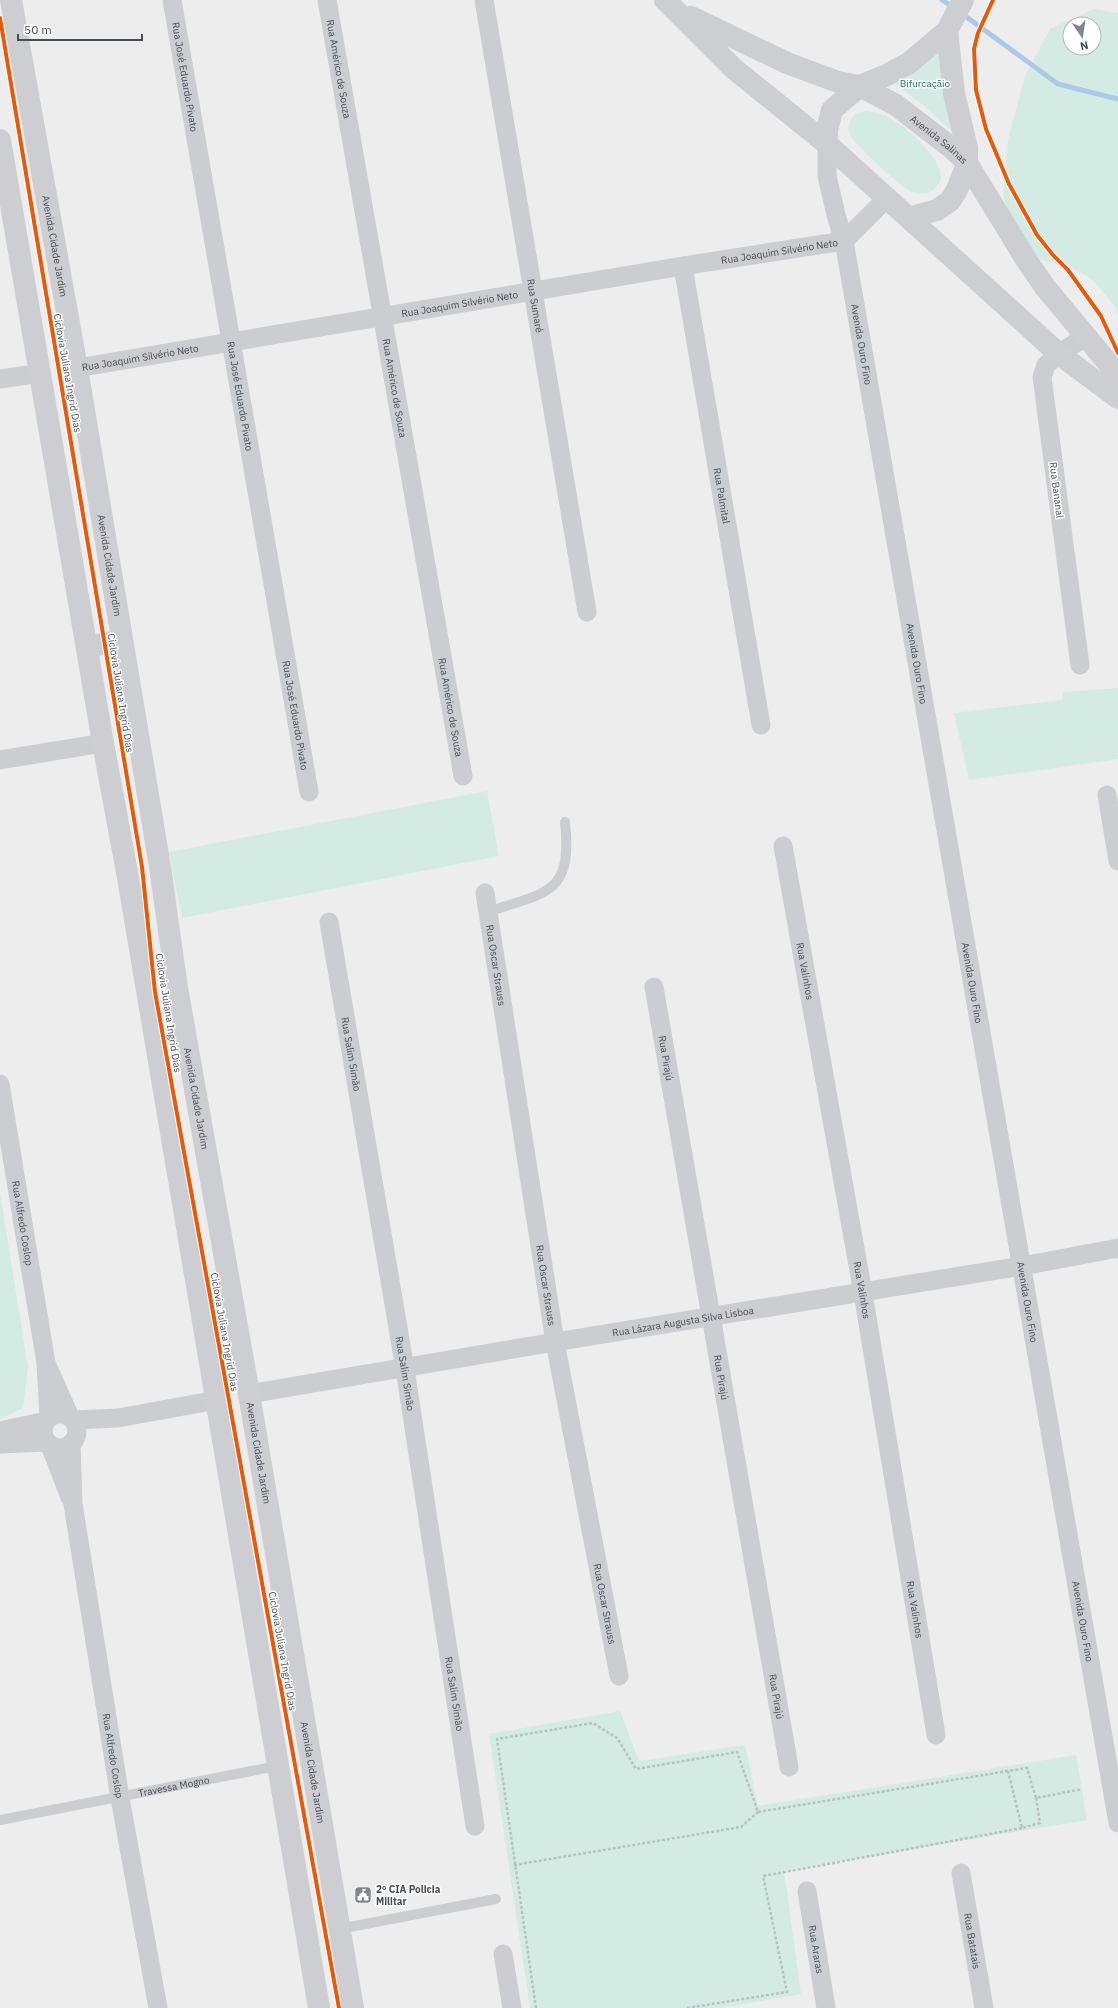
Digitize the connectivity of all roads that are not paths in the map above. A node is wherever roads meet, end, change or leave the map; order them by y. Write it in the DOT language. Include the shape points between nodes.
graph roads {
  1 [pos="11,0"];
  2 [pos="172,0"];
  3 [pos="327,0"];
  4 [pos="484,0"];
  5 [pos="963,0"];
  6 [pos="670,4"];
  7 [pos="949,27"];
  8 [pos="860,86"];
  9 [pos="0,140"];
  10 [pos="827,144"];
  11 [pos="968,163"];
  12 [pos="888,196"];
  13 [pos="911,217"];
  14 [pos="844,241"];
  15 [pos="683,266"];
  16 [pos="532,292"];
  17 [pos="381,316"];
  18 [pos="1086,336"];
  19 [pos="230,342"];
  20 [pos="1059,354"];
  21 [pos="76,368"];
  22 [pos="41,373"];
  23 [pos="1118,375"];
  24 [pos="0,379"];
  25 [pos="1118,398"];
  26 [pos="587,612"];
  27 [pos="122,640"];
  28 [pos="87,648"];
  29 [pos="1080,665"];
  30 [pos="762,725"];
  31 [pos="103,743"];
  32 [pos="0,760"];
  33 [pos="463,776"];
  34 [pos="309,792"];
  35 [pos="1107,796"];
  36 [pos="565,822"];
  37 [pos="783,846"];
  38 [pos="1118,861"];
  39 [pos="485,893"];
  40 [pos="488,912"];
  41 [pos="329,922"];
  42 [pos="654,987"];
  43 [pos="177,988"];
  44 [pos="146,994"];
  45 [pos="0,1084"];
  46 [pos="4,1130"];
  47 [pos="1118,1248"];
  48 [pos="1022,1266"];
  49 [pos="863,1293"];
  50 [pos="711,1317"];
  51 [pos="556,1342"];
  52 [pos="46,1362"];
  53 [pos="405,1369"];
  54 [pos="248,1394"];
  55 [pos="216,1400"];
  56 [pos="71,1418"];
  57 [pos="118,1418"];
  58 [pos="47,1419"];
  59 [pos="0,1431"];
  60 [pos="73,1441"];
  61 [pos="0,1444"];
  62 [pos="48,1444"];
  63 [pos="73,1504"];
  64 [pos="618,1676"];
  65 [pos="936,1735"];
  66 [pos="277,1766"];
  67 [pos="789,1767"];
  68 [pos="120,1798"];
  69 [pos="0,1820"];
  70 [pos="1118,1823"];
  71 [pos="475,1826"];
  72 [pos="961,1873"];
  73 [pos="807,1891"];
  74 [pos="496,1899"];
  75 [pos="340,1929"];
  76 [pos="308,1933"];
  77 [pos="502,1954"];
  78 [pos="158,2008"];
  79 [pos="319,2008"];
  80 [pos="353,2008"];
  81 [pos="512,2008"];
  82 [pos="826,2008"];
  83 [pos="984,2008"];
  1 -- 21 [label="main road, Avenida Cidade Jardim"];
  2 -- 19 [label="street, Rua José Eduardo Pivato"];
  3 -- 17 [label="street, Rua Américo de Souza"];
  4 -- 16 [label="street, Rua Sumaré"];
  5 -- 7 [label="main road"];
  6 -- 8 [label="main road, Avenida Salinas" via="787,63 838,82"];
  6 -- 10 [label="main road, Avenida Salinas" via="733,68"];
  7 -- 8 [label="main road" via="908,63"];
  7 -- 11 [label="main road" via="954,93"];
  8 -- 10 [label="main road" via="832,110 827,130"];
  8 -- 11 [label="main road, Avenida Salinas" via="896,106"];
  9 -- 22 [label="main road"];
  10 -- 12 [label="main road, Avenida Salinas"];
  10 -- 14 [label="street, Avenida Ouro Fino" via="827,176"];
  11 -- 13 [label="main road" via="950,201 937,210"];
  11 -- 18 [label="main road, Avenida Salinas" via="1027,261"];
  12 -- 13 [label="main road, Avenida Salinas"];
  12 -- 14 [label="street"];
  13 -- 20 [label="main road, Avenida Salinas"];
  14 -- 15 [label="street, Rua Joaquim Silvério Neto"];
  14 -- 48 [label="street, Avenida Ouro Fino"];
  15 -- 16 [label="street, Rua Joaquim Silvério Neto"];
  15 -- 30 [label="street, Rua Palmital"];
  16 -- 17 [label="street, Rua Joaquim Silvério Neto"];
  16 -- 26 [label="street, Rua Sumaré"];
  17 -- 19 [label="street, Rua Joaquim Silvério Neto"];
  17 -- 33 [label="street, Rua Américo de Souza"];
  18 -- 20 [label="street, Rua Bananal"];
  18 -- 23 [label="main road, Avenida Salinas"];
  19 -- 21 [label="street, Rua Joaquim Silvério Neto"];
  19 -- 34 [label="street, Rua José Eduardo Pivato"];
  20 -- 25 [label="main road, Avenida Salinas"];
  20 -- 29 [label="street, Rua Bananal" via="1046,365 1042,377"];
  21 -- 27 [label="main road, Avenida Cidade Jardim"];
  22 -- 24 [label="street"];
  22 -- 28 [label="main road"];
  27 -- 28 [label="main road"];
  27 -- 43 [label="main road, Avenida Cidade Jardim" via="160,867"];
  28 -- 31 [label="main road"];
  31 -- 32 [label="street"];
  31 -- 44 [label="main road"];
  35 -- 38 [label="street"];
  36 -- 40 [label="lane" via="568,848 561,878 545,893"];
  37 -- 49 [label="street, Rua Valinhos"];
  39 -- 40 [label="street, Rua Oscar Strauss"];
  40 -- 51 [label="street, Rua Oscar Strauss"];
  41 -- 53 [label="street, Rua Salim Simão"];
  42 -- 50 [label="street, Rua Pirajú"];
  43 -- 44 [label="main road"];
  43 -- 54 [label="main road, Avenida Cidade Jardim"];
  44 -- 55 [label="main road"];
  45 -- 46 [label="street, Rua Alfredo Coslop"];
  46 -- 52 [label="street, Rua Alfredo Coslop"];
  47 -- 48 [label="street, Rua Lázara Augusta Silva Lisboa"];
  48 -- 49 [label="street, Rua Lázara Augusta Silva Lisboa"];
  48 -- 70 [label="street, Avenida Ouro Fino"];
  49 -- 50 [label="street, Rua Lázara Augusta Silva Lisboa"];
  49 -- 65 [label="street, Rua Valinhos"];
  50 -- 51 [label="street, Rua Lázara Augusta Silva Lisboa"];
  50 -- 67 [label="street, Rua Pirajú"];
  51 -- 53 [label="street, Rua Lázara Augusta Silva Lisboa"];
  51 -- 64 [label="street, Rua Oscar Strauss"];
  52 -- 56 [label="street"];
  52 -- 58 [label="street"];
  53 -- 54 [label="street, Rua Lázara Augusta Silva Lisboa"];
  53 -- 71 [label="street, Rua Salim Simão"];
  54 -- 75 [label="main road, Avenida Cidade Jardim"];
  55 -- 57 [label="street"];
  55 -- 66 [label="main road"];
  56 -- 57 [label="street"];
  56 -- 58 [label="street" via="59,1414"];
  56 -- 60 [label="street" via="77,1429"];
  57 -- 60 [label="street"];
  58 -- 59 [label="street"];
  58 -- 62 [label="street" via="42,1431"];
  60 -- 62 [label="street" via="61,1448"];
  60 -- 63 [label="street"];
  61 -- 62 [label="street"];
  62 -- 63 [label="street"];
  63 -- 68 [label="street, Rua Alfredo Coslop"];
  66 -- 68 [label="lane, Travessa Mogno"];
  66 -- 76 [label="main road"];
  68 -- 69 [label="lane, Travessa Mogno"];
  68 -- 78 [label="street, Rua Alfredo Coslop"];
  72 -- 83 [label="street, Rua Batatais"];
  73 -- 82 [label="street, Rua Araras"];
  74 -- 75 [label="lane"];
  75 -- 76 [label="main road"];
  75 -- 80 [label="main road, Avenida Cidade Jardim"];
  76 -- 79 [label="main road"];
  77 -- 81 [label="street"];
}
